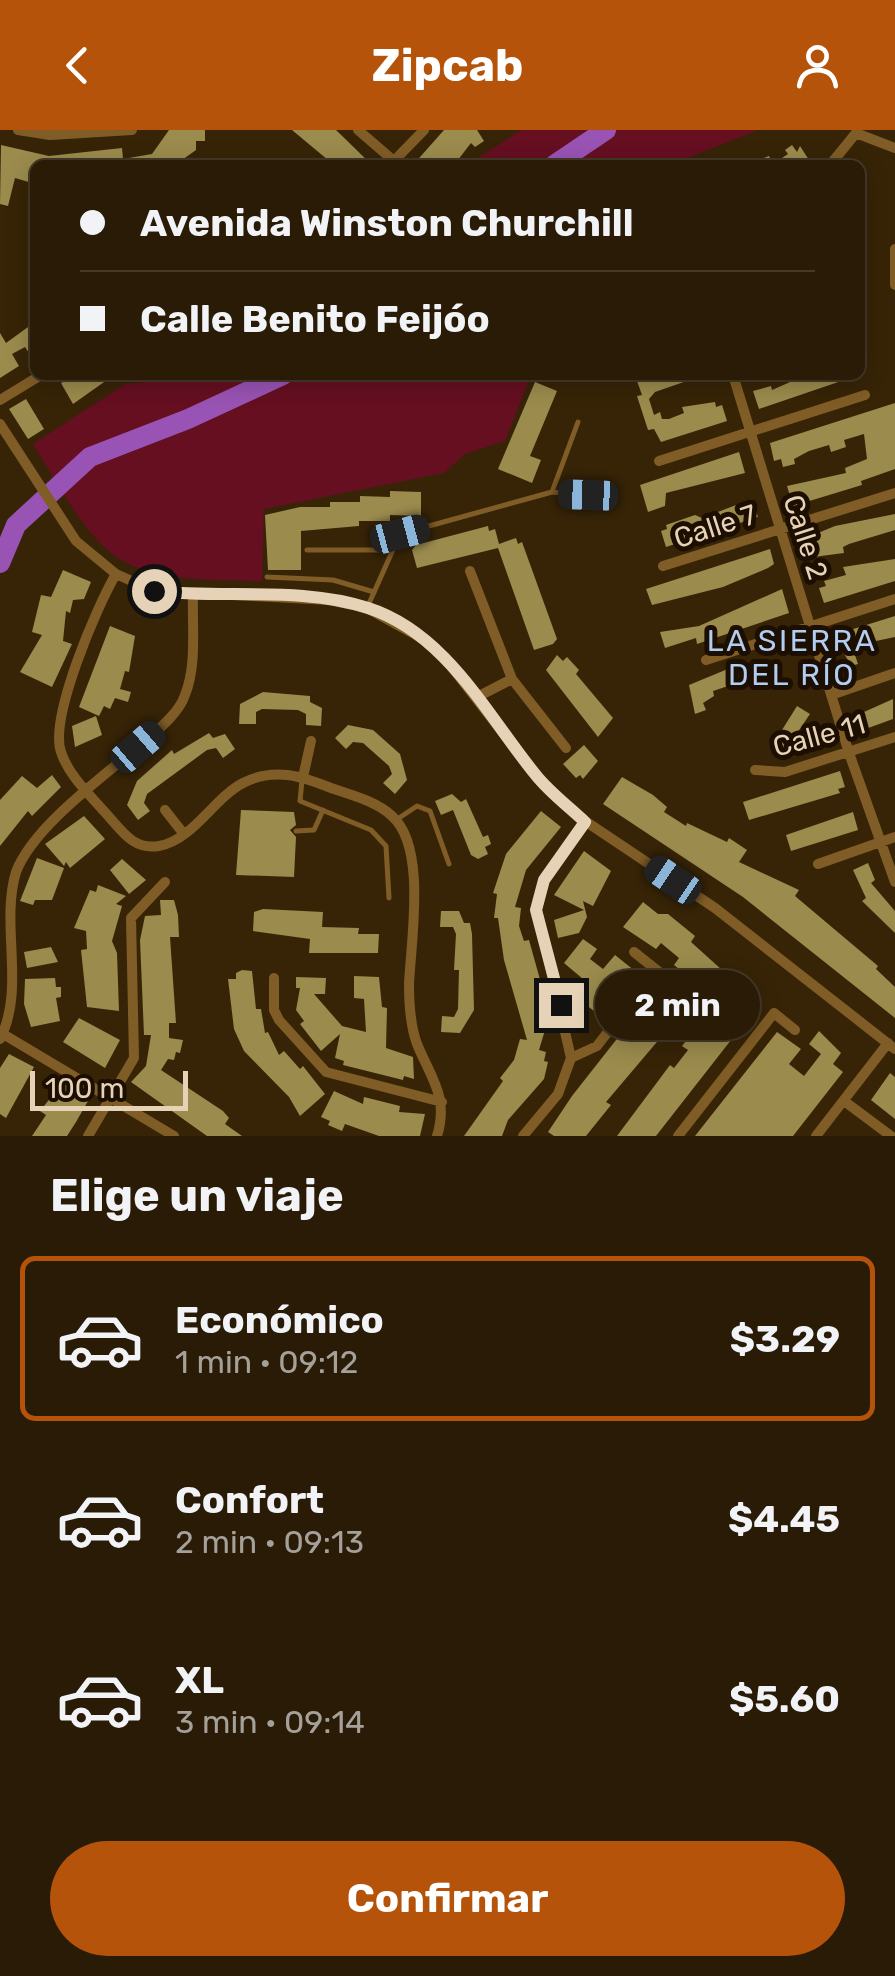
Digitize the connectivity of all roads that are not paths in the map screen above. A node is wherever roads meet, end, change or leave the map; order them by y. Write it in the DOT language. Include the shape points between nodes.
graph roads {
  1 [pos="132,130"];
  2 [pos="358,130"];
  3 [pos="424,130"];
  4 [pos="23,131"];
  5 [pos="895,148"];
  6 [pos="389,160"];
  7 [pos="395,160"];
  8 [pos="834,160"];
  9 [pos="895,249"];
  10 [pos="895,285"];
  11 [pos="33,380"];
  12 [pos="733,380"];
  13 [pos="865,396"];
  14 [pos="0,400"];
  15 [pos="578,422"];
  16 [pos="0,424"];
  17 [pos="748,432"];
  18 [pos="658,461"];
  19 [pos="552,492"];
  20 [pos="895,493"];
  21 [pos="588,495"];
  22 [pos="780,530"];
  23 [pos="307,550"];
  24 [pos="391,550"];
  25 [pos="663,566"];
  26 [pos="470,571"];
  27 [pos="116,574"];
  28 [pos="267,577"];
  29 [pos="374,592"];
  30 [pos="193,596"];
  31 [pos="895,600"];
  32 [pos="367,608"];
  33 [pos="811,627"];
  34 [pos="706,660"];
  35 [pos="895,673"];
  36 [pos="512,678"];
  37 [pos="831,695"];
  38 [pos="476,698"];
  39 [pos="895,737"];
  40 [pos="311,741"];
  41 [pos="566,748"];
  42 [pos="849,753"];
  43 [pos="755,770"];
  44 [pos="303,777"];
  45 [pos="88,792"];
  46 [pos="165,810"];
  47 [pos="324,810"];
  48 [pos="396,820"];
  49 [pos="585,822"];
  50 [pos="296,831"];
  51 [pos="183,833"];
  52 [pos="895,837"];
  53 [pos="880,842"];
  54 [pos="449,864"];
  55 [pos="818,864"];
  56 [pos="165,882"];
  57 [pos="895,882"];
  58 [pos="389,898"];
  59 [pos="634,952"];
  60 [pos="655,971"];
  61 [pos="274,978"];
  62 [pos="678,987"];
  63 [pos="796,1030"];
  64 [pos="1,1037"];
  65 [pos="891,1046"];
  66 [pos="571,1058"];
  67 [pos="114,1096"];
  68 [pos="844,1101"];
  69 [pos="442,1102"];
  70 [pos="88,1136"];
  71 [pos="174,1136"];
  72 [pos="437,1136"];
  73 [pos="524,1136"];
  74 [pos="678,1136"];
  75 [pos="816,1136"];
  76 [pos="891,1136"];
  1 -- 4 [label="street"];
  2 -- 6 [label="street"];
  3 -- 7 [label="street"];
  5 -- 8 [label="street" via="856,133"];
  9 -- 10 [label="street"];
  11 -- 14 [label="street"];
  12 -- 17 [label="street, Calle 2"];
  13 -- 17 [label="street"];
  15 -- 19 [label="lane"];
  16 -- 27 [label="street" via="76,541"];
  17 -- 18 [label="street"];
  17 -- 22 [label="street, Calle 2"];
  19 -- 21 [label="lane"];
  19 -- 24 [label="lane" via="400,534"];
  20 -- 22 [label="street, Calle 7"];
  22 -- 25 [label="street, Calle 7"];
  22 -- 33 [label="street, Calle 2"];
  23 -- 24 [label="lane"];
  24 -- 29 [label="lane"];
  26 -- 36 [label="street"];
  27 -- 30 [label="street" via="154,591"];
  27 -- 45 [label="street" via="92,619 60,719 60,751"];
  28 -- 29 [label="lane" via="333,580"];
  29 -- 32 [label="lane"];
  30 -- 32 [label="street" via="330,600"];
  30 -- 45 [label="street" via="185,699"];
  31 -- 33 [label="street"];
  32 -- 38 [label="street" via="427,642"];
  33 -- 34 [label="street"];
  33 -- 37 [label="street, Calle 2"];
  35 -- 37 [label="street"];
  36 -- 38 [label="street"];
  36 -- 41 [label="street"];
  37 -- 42 [label="street, Calle 2"];
  38 -- 49 [label="street" via="538,778"];
  39 -- 42 [label="street, Calle 11"];
  40 -- 44 [label="street"];
  42 -- 43 [label="street, Calle 11" via="785,772"];
  42 -- 53 [label="street, Calle 2"];
  44 -- 47 [label="lane" via="300,801"];
  44 -- 48 [label="street" via="376,805"];
  44 -- 51 [label="street" via="272,774 241,784"];
  45 -- 51 [label="street" via="139,845 160,846"];
  45 -- 64 [label="street" via="32,844 16,872 8,915 11,1002"];
  46 -- 51 [label="street"];
  47 -- 50 [label="lane" via="314,830"];
  47 -- 58 [label="lane" via="371,830 386,846"];
  48 -- 54 [label="lane" via="425,807"];
  48 -- 69 [label="street" via="413,860 411,1019"];
  49 -- 65 [label="street" via="716,908"];
  49 -- 66 [label="street" via="544,880 536,910"];
  52 -- 53 [label="street"];
  53 -- 55 [label="street"];
  53 -- 57 [label="street, Calle 2"];
  56 -- 67 [label="street" via="131,918 134,1058"];
  59 -- 60 [label="street"];
  60 -- 62 [label="street"];
  60 -- 66 [label="street" via="597,1046"];
  61 -- 69 [label="street" via="279,1020 326,1072"];
  63 -- 74 [label="street" via="774,1014"];
  64 -- 67 [label="street"];
  65 -- 68 [label="street"];
  66 -- 73 [label="street" via="558,1094"];
  67 -- 70 [label="street"];
  67 -- 71 [label="street"];
  68 -- 75 [label="street"];
  68 -- 76 [label="street"];
  69 -- 72 [label="street"];
}
